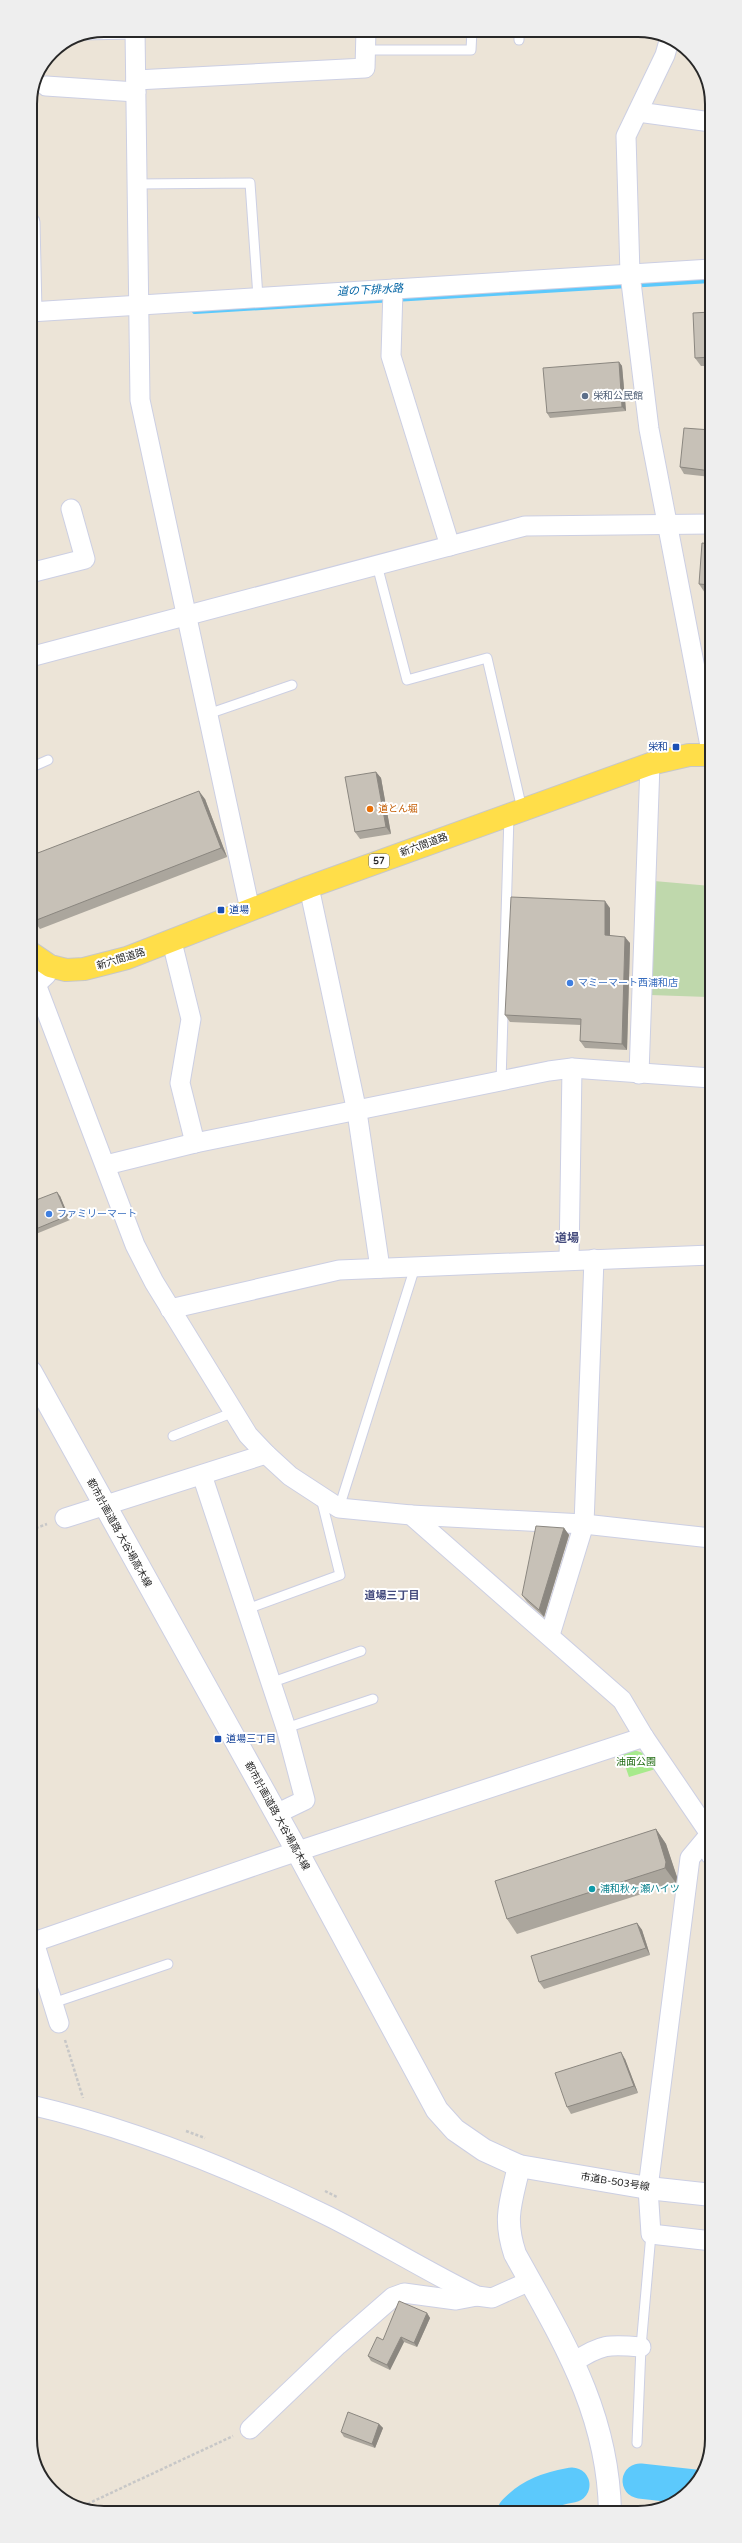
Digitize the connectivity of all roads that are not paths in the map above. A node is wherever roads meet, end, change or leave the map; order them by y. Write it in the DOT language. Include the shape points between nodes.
graph roads {
  1 [pos="135,37"];
  2 [pos="366,37"];
  3 [pos="472,37"];
  4 [pos="668,44"];
  5 [pos="366,50"];
  6 [pos="46,86"];
  7 [pos="136,86"];
  8 [pos="638,112"];
  9 [pos="705,121"];
  10 [pos="136,184"];
  11 [pos="705,269"];
  12 [pos="630,274"];
  13 [pos="393,289"];
  14 [pos="258,297"];
  15 [pos="137,305"];
  16 [pos="37,312"];
  17 [pos="71,509"];
  18 [pos="668,524"];
  19 [pos="705,524"];
  20 [pos="450,546"];
  21 [pos="377,565"];
  22 [pos="37,571"];
  23 [pos="186,616"];
  24 [pos="37,655"];
  25 [pos="292,685"];
  26 [pos="208,714"];
  27 [pos="705,719"];
  28 [pos="705,755"];
  29 [pos="48,760"];
  30 [pos="650,764"];
  31 [pos="37,765"];
  32 [pos="516,811"];
  33 [pos="309,887"];
  34 [pos="250,910"];
  35 [pos="172,942"];
  36 [pos="37,958"];
  37 [pos="50,966"];
  38 [pos="37,981"];
  39 [pos="37,995"];
  40 [pos="572,1068"];
  41 [pos="639,1074"];
  42 [pos="705,1078"];
  43 [pos="501,1082"];
  44 [pos="357,1112"];
  45 [pos="195,1143"];
  46 [pos="106,1165"];
  47 [pos="705,1255"];
  48 [pos="594,1259"];
  49 [pos="569,1260"];
  50 [pos="415,1267"];
  51 [pos="380,1268"];
  52 [pos="170,1309"];
  53 [pos="37,1383"];
  54 [pos="234,1412"];
  55 [pos="173,1436"];
  56 [pos="266,1454"];
  57 [pos="202,1475"];
  58 [pos="321,1498"];
  59 [pos="104,1506"];
  60 [pos="340,1508"];
  61 [pos="410,1515"];
  62 [pos="65,1518"];
  63 [pos="584,1524"];
  64 [pos="705,1537"];
  65 [pos="247,1608"];
  66 [pos="550,1635"];
  67 [pos="361,1651"];
  68 [pos="270,1683"];
  69 [pos="372,1699"];
  70 [pos="286,1728"];
  71 [pos="644,1737"];
  72 [pos="276,1814"];
  73 [pos="705,1827"];
  74 [pos="705,1842"];
  75 [pos="297,1851"];
  76 [pos="37,1941"];
  77 [pos="37,1951"];
  78 [pos="168,1964"];
  79 [pos="53,2002"];
  80 [pos="59,2023"];
  81 [pos="37,2105"];
  82 [pos="519,2166"];
  83 [pos="648,2188"];
  84 [pos="705,2194"];
  85 [pos="651,2234"];
  86 [pos="705,2240"];
  87 [pos="530,2281"];
  88 [pos="477,2296"];
  89 [pos="641,2347"];
  90 [pos="574,2362"];
  91 [pos="250,2429"];
  92 [pos="637,2443"];
  93 [pos="610,2506"];
  1 -- 7 [label="street"];
  2 -- 5 [label="street"];
  3 -- 5 [label="lane" via="471,50"];
  4 -- 8 [label="street"];
  5 -- 7 [label="street" via="365,68"];
  6 -- 7 [label="street"];
  7 -- 10 [label="street"];
  8 -- 9 [label="street"];
  8 -- 12 [label="street" via="626,136"];
  10 -- 14 [label="lane" via="250,183"];
  10 -- 15 [label="street"];
  11 -- 12 [label="street"];
  12 -- 13 [label="street"];
  12 -- 18 [label="street" via="649,430"];
  13 -- 14 [label="street"];
  13 -- 20 [label="street" via="391,356"];
  14 -- 15 [label="street"];
  15 -- 16 [label="street"];
  15 -- 23 [label="street" via="140,400"];
  17 -- 22 [label="street" via="85,559"];
  18 -- 19 [label="street"];
  18 -- 20 [label="street" via="525,526"];
  18 -- 27 [label="street"];
  20 -- 21 [label="street"];
  21 -- 23 [label="street"];
  21 -- 32 [label="lane" via="407,680 487,658"];
  23 -- 24 [label="street"];
  23 -- 26 [label="street"];
  25 -- 26 [label="lane"];
  26 -- 34 [label="street"];
  28 -- 30 [label="main road, 新六間道路 / 57"];
  29 -- 31 [label="lane"];
  30 -- 32 [label="main road, 新六間道路 / 57"];
  30 -- 41 [label="street"];
  32 -- 33 [label="main road, 新六間道路 / 57"];
  32 -- 43 [label="lane"];
  33 -- 34 [label="main road, 新六間道路 / 57"];
  33 -- 44 [label="street"];
  34 -- 35 [label="main road, 新六間道路 / 57"];
  35 -- 37 [label="main road, 新六間道路 / 57" via="127,958 84,969 66,970"];
  35 -- 45 [label="street" via="191,1019 180,1083"];
  36 -- 37 [label="main road, 57"];
  37 -- 38 [label="street"];
  39 -- 46 [label="street"];
  40 -- 41 [label="street"];
  40 -- 43 [label="street"];
  40 -- 49 [label="street"];
  41 -- 42 [label="street"];
  43 -- 44 [label="street"];
  44 -- 45 [label="street"];
  44 -- 51 [label="street"];
  45 -- 46 [label="street"];
  46 -- 52 [label="street" via="135,1245"];
  47 -- 48 [label="street"];
  48 -- 49 [label="street"];
  48 -- 63 [label="street"];
  49 -- 50 [label="street"];
  50 -- 51 [label="street"];
  50 -- 60 [label="lane"];
  51 -- 52 [label="street" via="340,1270"];
  52 -- 54 [label="street"];
  53 -- 59 [label="street, 都市計画道路 大谷場高木線"];
  54 -- 55 [label="lane"];
  54 -- 56 [label="street" via="248,1434"];
  56 -- 57 [label="street"];
  56 -- 58 [label="street"];
  57 -- 59 [label="street"];
  57 -- 65 [label="street"];
  58 -- 60 [label="street"];
  58 -- 65 [label="lane" via="340,1576"];
  59 -- 62 [label="street"];
  59 -- 72 [label="street, 都市計画道路 大谷場高木線"];
  60 -- 61 [label="street"];
  61 -- 63 [label="street"];
  61 -- 66 [label="street"];
  63 -- 64 [label="street"];
  63 -- 66 [label="street"];
  65 -- 68 [label="street"];
  66 -- 71 [label="street" via="622,1700"];
  67 -- 68 [label="lane"];
  68 -- 70 [label="street"];
  69 -- 70 [label="lane"];
  70 -- 72 [label="street" via="304,1800"];
  71 -- 73 [label="street"];
  71 -- 75 [label="street"];
  72 -- 75 [label="street, 都市計画道路 大谷場高木線"];
  74 -- 83 [label="street" via="690,1858"];
  75 -- 76 [label="street"];
  75 -- 82 [label="street, 都市計画道路 大谷場高木線" via="437,2110 455,2130 484,2150"];
  77 -- 79 [label="street"];
  78 -- 79 [label="lane"];
  79 -- 80 [label="street"];
  81 -- 88 [label="street" via="90,2118 221,2167 328,2216"];
  82 -- 83 [label="street, 市道B-503号線"];
  82 -- 87 [label="street" via="509,2207 507,2228 515,2254"];
  83 -- 84 [label="street, 市道B-503号線"];
  83 -- 85 [label="street"];
  85 -- 86 [label="street"];
  85 -- 89 [label="lane"];
  87 -- 88 [label="street" via="492,2298"];
  87 -- 90 [label="street"];
  88 -- 91 [label="street" via="456,2300 404,2293 392,2297"];
  89 -- 90 [label="street" via="611,2344 590,2351"];
  89 -- 92 [label="lane"];
  90 -- 93 [label="street" via="586,2389 604,2448"];
}
